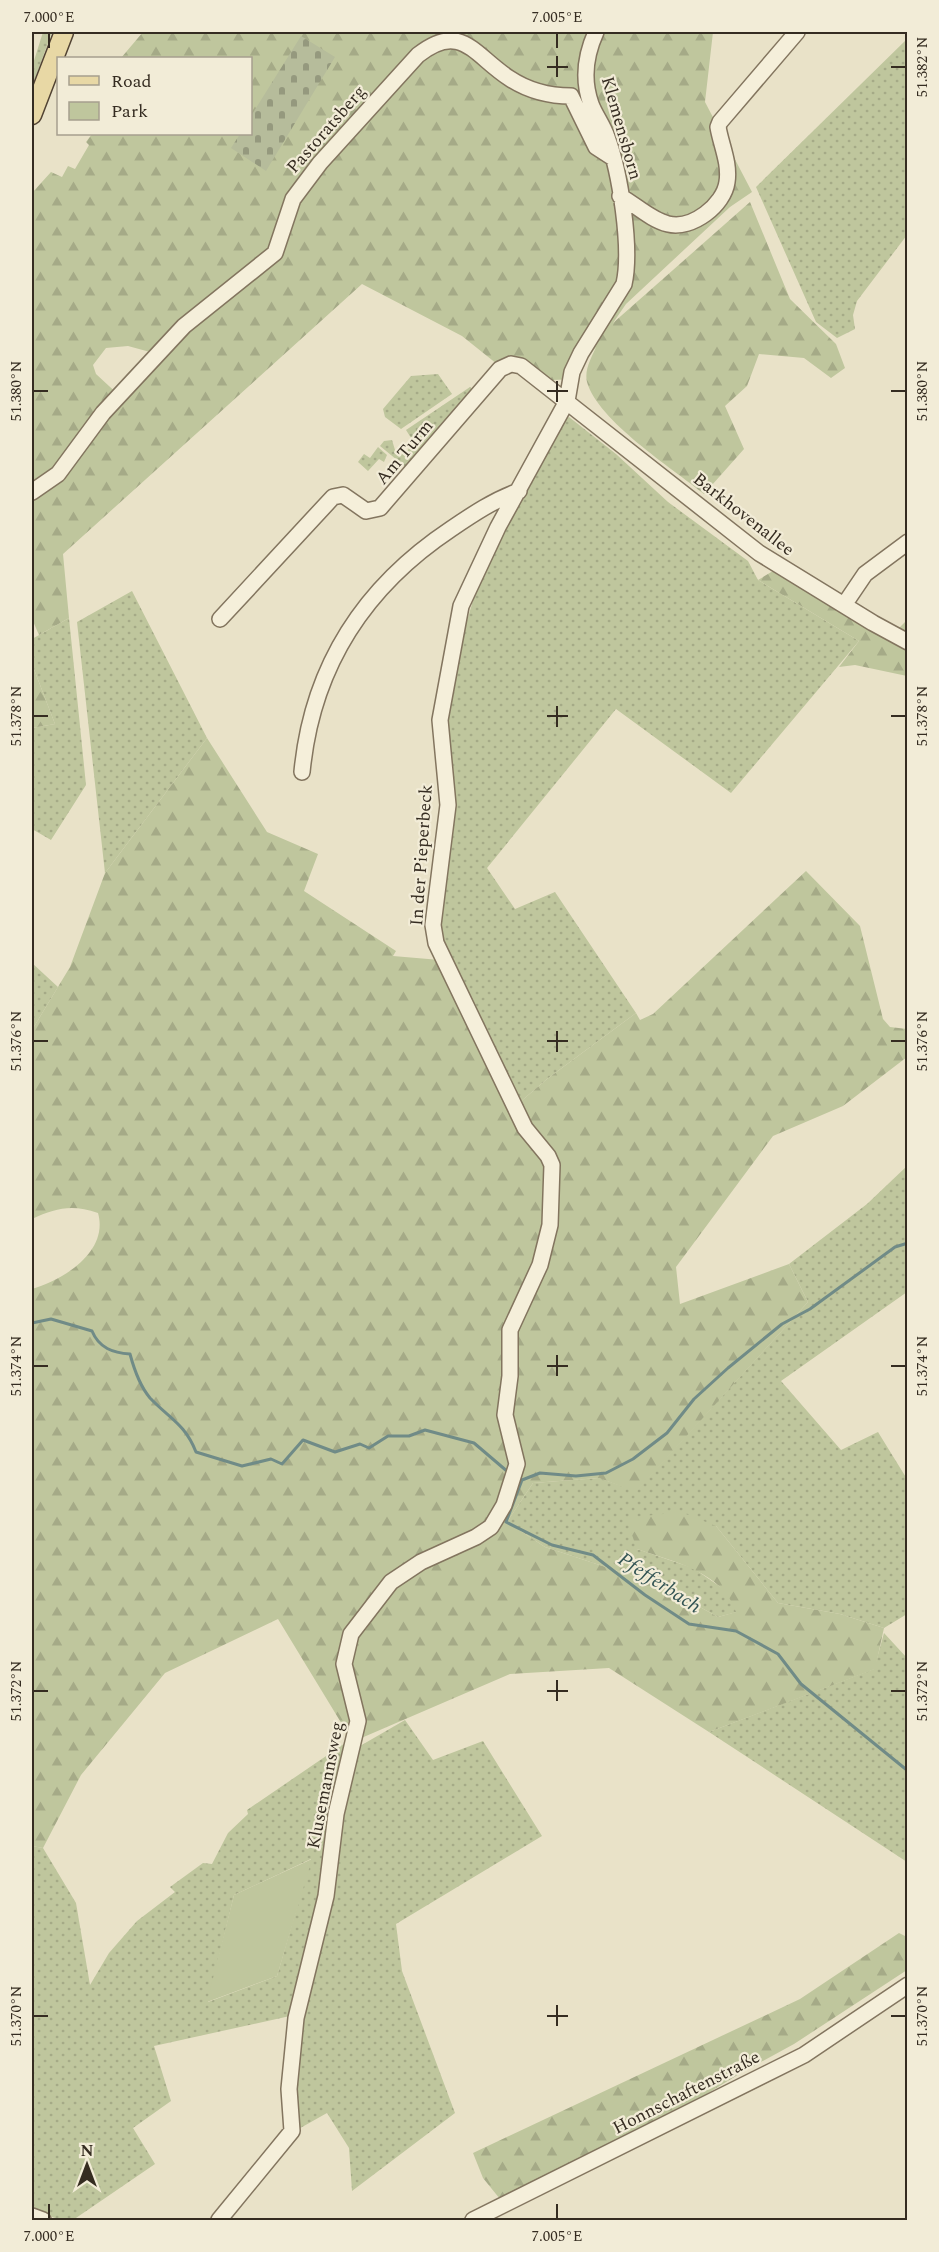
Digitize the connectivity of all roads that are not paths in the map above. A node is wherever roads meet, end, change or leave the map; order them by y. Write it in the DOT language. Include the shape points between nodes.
graph roads {
  1 [pos="64,32"];
  2 [pos="596,32"];
  3 [pos="797,32"];
  4 [pos="32,115"];
  5 [pos="613,158"];
  6 [pos="620,196"];
  7 [pos="567,401"];
  8 [pos="519,491"];
  9 [pos="32,492"];
  10 [pos="908,543"];
  11 [pos="844,605"];
  12 [pos="220,620"];
  13 [pos="908,642"];
  14 [pos="302,772"];
  15 [pos="509,1338"];
  16 [pos="908,1985"];
  17 [pos="32,2216"];
  18 [pos="43,2220"];
  19 [pos="219,2220"];
  20 [pos="473,2220"];
  1 -- 4 [label="main road"];
  2 -- 5 [label="street, Klemensborn" via="587,56 586,79 590,103"];
  3 -- 6 [label="street" via="717,127 727,180 725,191 703,215 692,222 669,224"];
  5 -- 6 [label="street, Klemensborn"];
  5 -- 9 [label="street, Pastoratsberg" via="596,147 571,96 534,91 509,78 465,42 446,39 433,43 320,163 293,199 275,253 184,326 103,413 58,474"];
  6 -- 7 [label="street, Klemensborn" via="624,284 581,353 572,372"];
  7 -- 8 [label="street, In der Pieperbeck"];
  7 -- 11 [label="street, Barkhovenallee" via="759,553"];
  7 -- 12 [label="street, Am Turm" via="521,366 503,366 380,508 366,511 343,495 333,497"];
  8 -- 14 [label="street" via="495,500 430,544 357,616 341,642 313,708"];
  8 -- 15 [label="street, In der Pieperbeck" via="461,606 440,720 447,805 433,925 444,962 525,1128 552,1165 547,1244 513,1320"];
  10 -- 11 [label="street" via="865,574"];
  11 -- 13 [label="street, Barkhovenallee"];
  15 -- 19 [label="street, Klusemannsweg" via="505,1415 517,1464 504,1505 490,1527 476,1537 421,1562 391,1582 351,1634 344,1664 358,1721 336,1814 326,1896 296,2018 290,2089 292,2131"];
  16 -- 20 [label="street, Honnschaftenstraße" via="804,2055"];
  17 -- 18 [label="street"];
}
